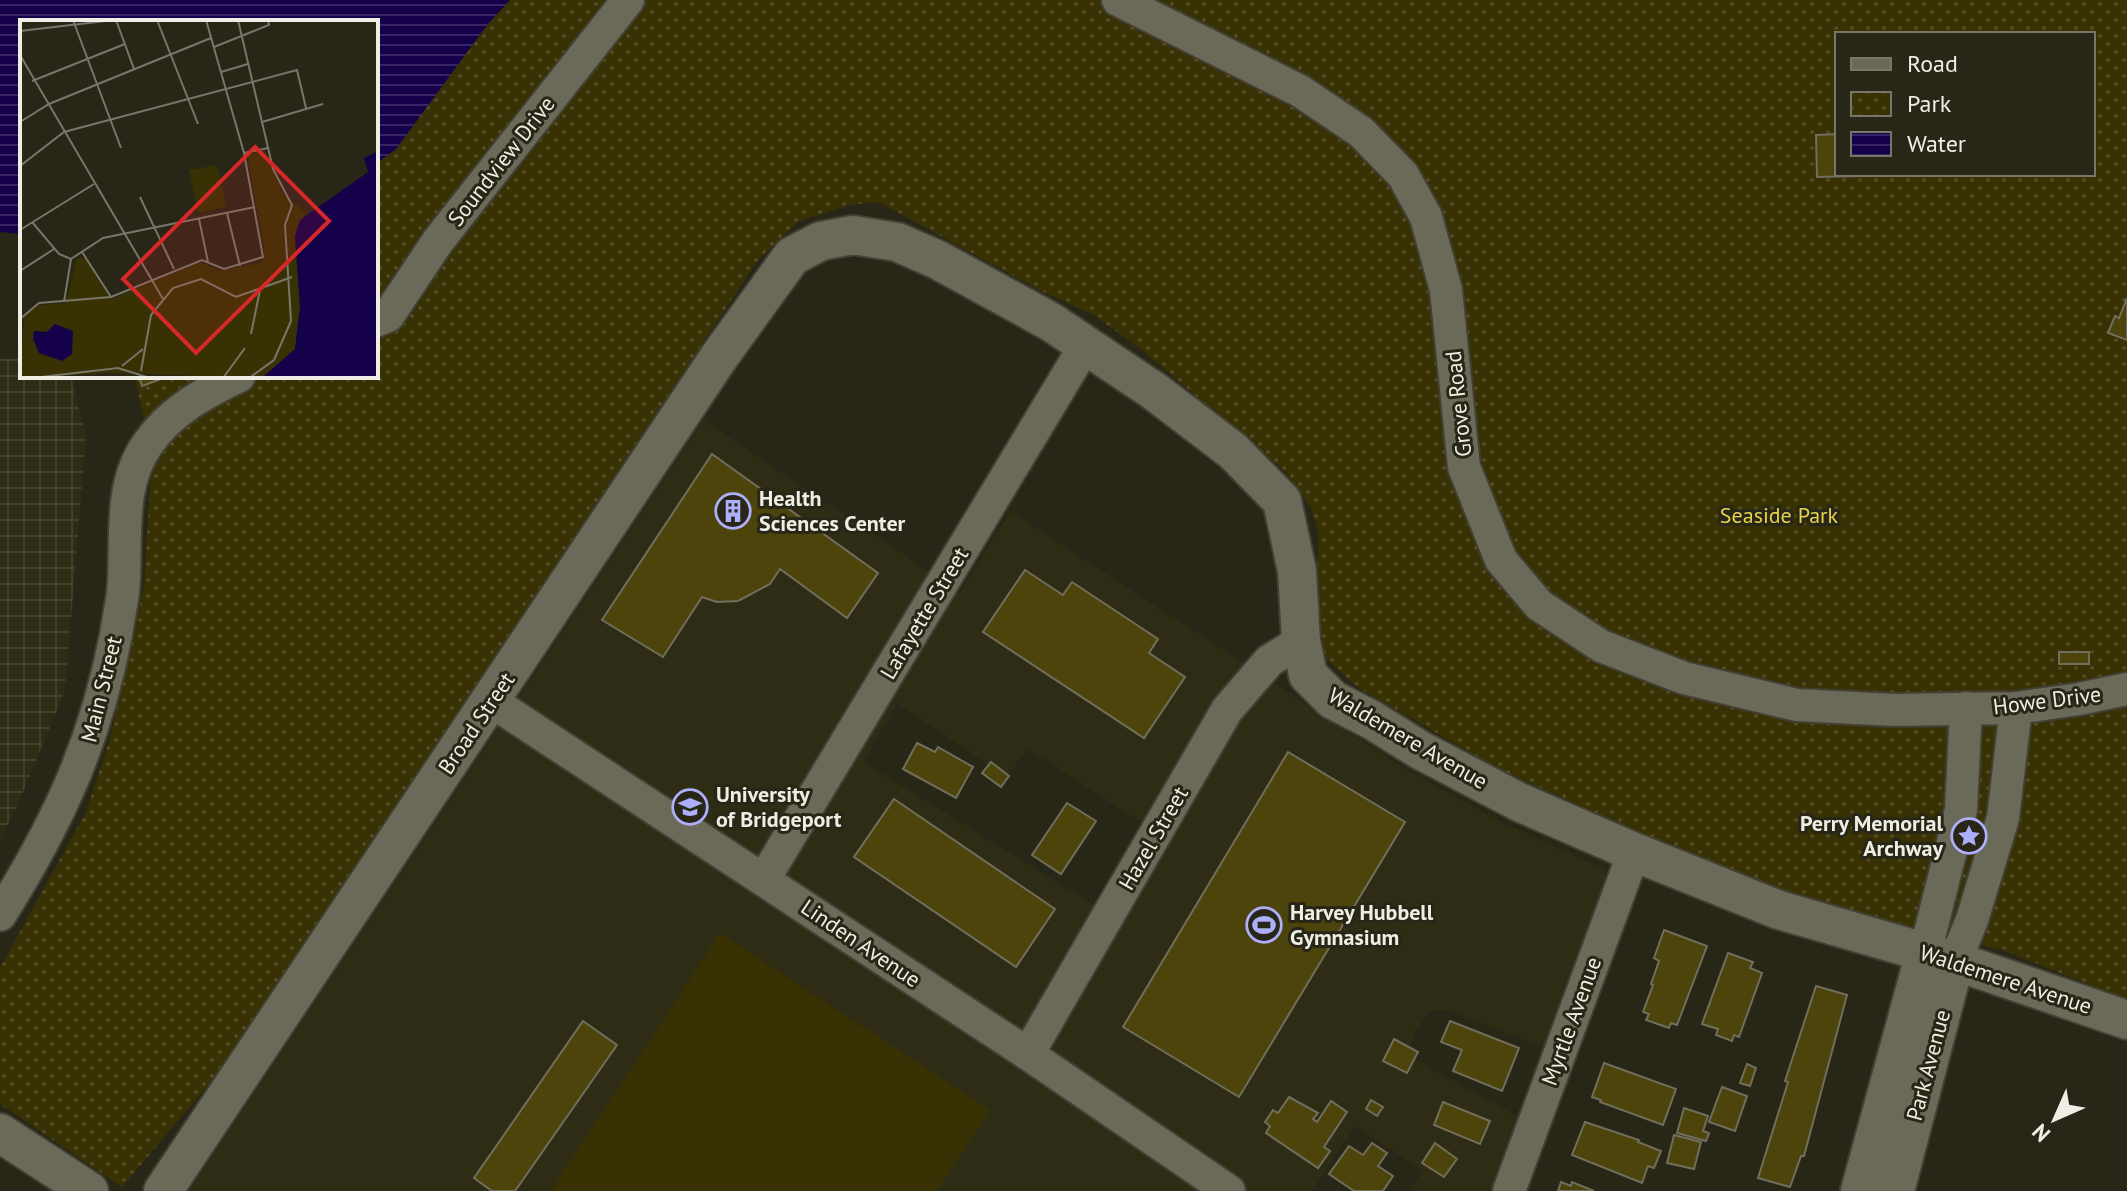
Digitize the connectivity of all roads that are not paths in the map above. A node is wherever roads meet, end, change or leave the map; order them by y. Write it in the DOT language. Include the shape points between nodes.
graph roads {
  1 [pos="628,0"];
  2 [pos="1118,0"];
  3 [pos="792,256"];
  4 [pos="378,320"];
  5 [pos="1085,346"];
  6 [pos="235,378"];
  7 [pos="1301,641"];
  8 [pos="2127,689"];
  9 [pos="491,701"];
  10 [pos="1966,708"];
  11 [pos="2016,708"];
  12 [pos="1634,852"];
  13 [pos="764,879"];
  14 [pos="0,915"];
  15 [pos="1940,957"];
  16 [pos="2127,1020"];
  17 [pos="1028,1054"];
  18 [pos="0,1133"];
  19 [pos="89,1191"];
  20 [pos="163,1191"];
  21 [pos="1229,1191"];
  22 [pos="1509,1191"];
  23 [pos="1860,1191"];
  24 [pos="1895,1191"];
  1 -- 4 [label="street, Soundview Drive" via="438,241 388,316"];
  2 -- 10 [label="street, Grove Road" via="1300,91 1361,132 1403,175 1426,217 1446,290 1464,467 1501,560 1539,605 1601,646 1684,678 1797,705"];
  3 -- 5 [label="street, Waldemere Avenue" via="821,241 853,235 897,242 1051,322"];
  3 -- 9 [label="street, Broad Street"];
  5 -- 7 [label="street, Waldemere Avenue" via="1233,451 1282,501 1297,571"];
  5 -- 13 [label="street, Lafayette Street"];
  6 -- 14 [label="street, Main Street" via="194,398 169,420 147,445 129,481 123,593 89,743 31,867"];
  7 -- 12 [label="street, Waldemere Avenue" via="1308,675 1333,700 1519,802"];
  7 -- 17 [label="street, Hazel Street" via="1269,661 1227,710"];
  8 -- 11 [label="street, Howe Drive"];
  9 -- 13 [label="street, Linden Avenue"];
  9 -- 20 [label="street, Broad Street"];
  10 -- 11 [label="street, Howe Drive"];
  10 -- 15 [label="street, Park Avenue" via="1961,810"];
  11 -- 15 [label="street, Park Avenue" via="2003,818 1972,920"];
  12 -- 15 [label="street, Waldemere Avenue" via="1779,910"];
  12 -- 22 [label="street, Myrtle Avenue"];
  13 -- 17 [label="street, Linden Avenue"];
  15 -- 16 [label="street, Waldemere Avenue"];
  15 -- 23 [label="street, Park Avenue"];
  15 -- 24 [label="street, Park Avenue"];
  17 -- 21 [label="street, Linden Avenue"];
  18 -- 19 [label="street"];
}
